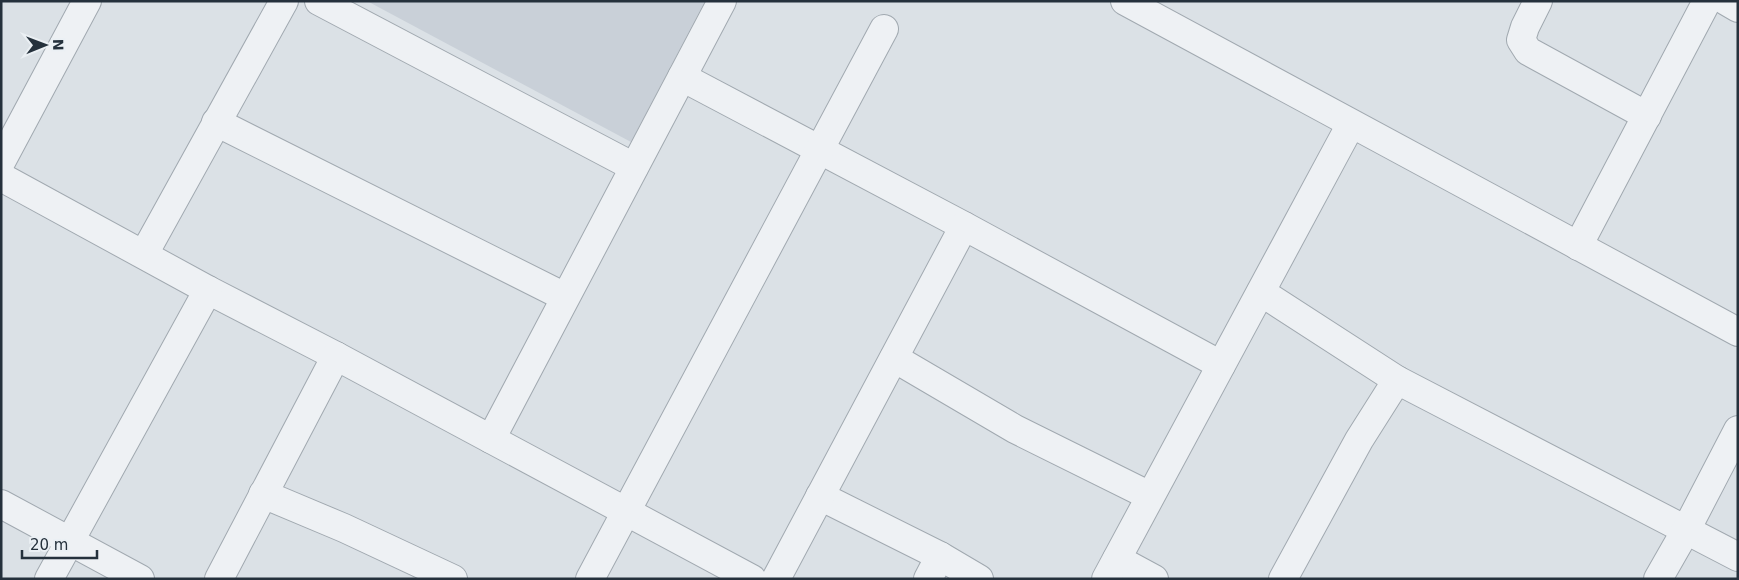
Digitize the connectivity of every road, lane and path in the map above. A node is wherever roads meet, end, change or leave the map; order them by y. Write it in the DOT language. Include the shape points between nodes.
graph roads {
  1 [pos="87,1"];
  2 [pos="284,1"];
  3 [pos="319,1"];
  4 [pos="722,1"];
  5 [pos="1125,1"];
  6 [pos="1538,1"];
  7 [pos="1707,1"];
  8 [pos="1726,1"];
  9 [pos="1738,8"];
  10 [pos="884,29"];
  11 [pos="682,77"];
  12 [pos="1647,116"];
  13 [pos="216,122"];
  14 [pos="1351,124"];
  15 [pos="819,150"];
  16 [pos="1,162"];
  17 [pos="634,167"];
  18 [pos="1,177"];
  19 [pos="964,226"];
  20 [pos="1578,246"];
  21 [pos="144,254"];
  22 [pos="208,290"];
  23 [pos="1261,292"];
  24 [pos="565,297"];
  25 [pos="1738,332"];
  26 [pos="336,356"];
  27 [pos="894,358"];
  28 [pos="1221,365"];
  29 [pos="1397,380"];
  30 [pos="1738,430"];
  31 [pos="491,438"];
  32 [pos="263,494"];
  33 [pos="820,496"];
  34 [pos="1150,496"];
  35 [pos="1,504"];
  36 [pos="626,511"];
  37 [pos="1686,530"];
  38 [pos="70,540"];
  39 [pos="1738,557"];
  40 [pos="934,568"];
  41 [pos="1112,569"];
  42 [pos="49,579"];
  43 [pos="140,579"];
  44 [pos="219,579"];
  45 [pos="452,579"];
  46 [pos="590,579"];
  47 [pos="752,579"];
  48 [pos="776,579"];
  49 [pos="979,579"];
  50 [pos="1154,579"];
  51 [pos="1284,579"];
  52 [pos="1658,579"];
  1 -- 16 [label="street"];
  2 -- 13 [label="street"];
  3 -- 17 [label="street"];
  4 -- 11 [label="street"];
  5 -- 14 [label="street"];
  6 -- 12 [label="street" via="1521,40 1528,52"];
  7 -- 12 [label="street"];
  8 -- 9 [label="street"];
  10 -- 15 [label="street"];
  11 -- 15 [label="street"];
  11 -- 17 [label="street"];
  12 -- 20 [label="street"];
  13 -- 21 [label="street"];
  13 -- 24 [label="street"];
  14 -- 20 [label="street"];
  14 -- 23 [label="street"];
  15 -- 19 [label="street"];
  15 -- 36 [label="street"];
  17 -- 24 [label="street"];
  18 -- 21 [label="street"];
  19 -- 27 [label="street"];
  19 -- 28 [label="street"];
  20 -- 25 [label="street"];
  21 -- 22 [label="street"];
  22 -- 26 [label="street"];
  22 -- 38 [label="street"];
  23 -- 28 [label="street"];
  23 -- 29 [label="street"];
  24 -- 31 [label="street"];
  26 -- 31 [label="street"];
  26 -- 32 [label="street"];
  27 -- 33 [label="street"];
  27 -- 34 [label="street" via="1015,429"];
  28 -- 34 [label="street"];
  29 -- 37 [label="street"];
  29 -- 51 [label="street" via="1358,440"];
  30 -- 37 [label="street"];
  31 -- 36 [label="street"];
  32 -- 44 [label="street"];
  32 -- 45 [label="street"];
  33 -- 40 [label="street"];
  33 -- 48 [label="street"];
  34 -- 41 [label="street"];
  35 -- 38 [label="street"];
  36 -- 46 [label="street"];
  36 -- 47 [label="street"];
  37 -- 39 [label="street"];
  37 -- 52 [label="street"];
  38 -- 42 [label="street"];
  38 -- 43 [label="street"];
  40 -- 49 [label="street"];
  41 -- 50 [label="street"];
}
